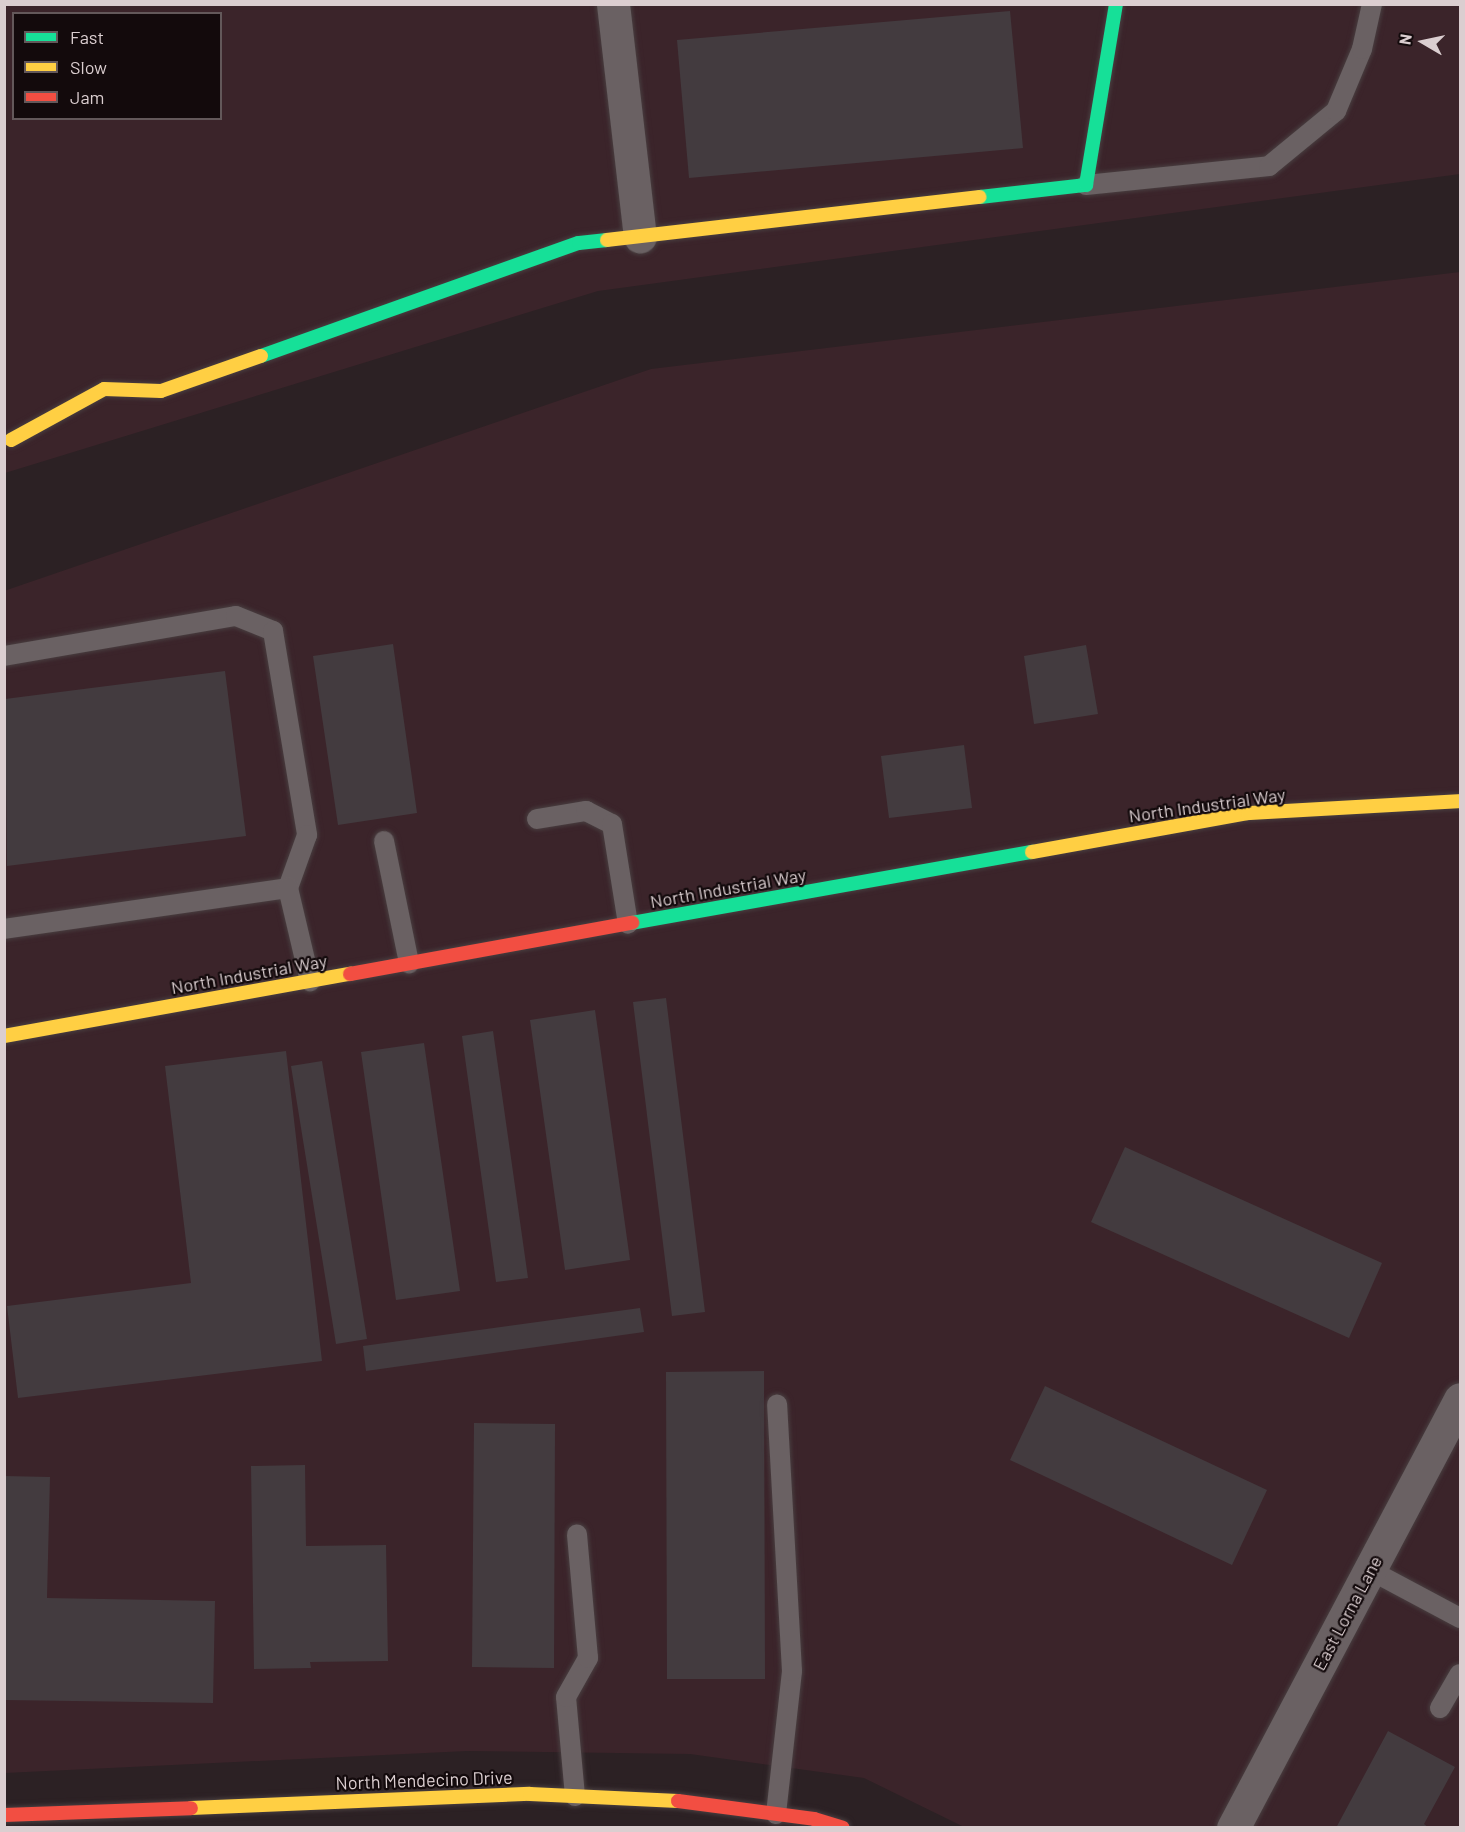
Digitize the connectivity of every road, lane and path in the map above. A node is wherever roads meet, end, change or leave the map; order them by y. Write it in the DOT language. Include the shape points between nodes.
graph roads {
  1 [pos="613,4"];
  2 [pos="1116,4"];
  3 [pos="1372,4"];
  4 [pos="1086,185"];
  5 [pos="640,236"];
  6 [pos="11,440"];
  7 [pos="4,656"];
  8 [pos="1461,801"];
  9 [pos="537,819"];
  10 [pos="384,841"];
  11 [pos="288,888"];
  12 [pos="628,924"];
  13 [pos="4,929"];
  14 [pos="409,963"];
  15 [pos="310,981"];
  16 [pos="4,1036"];
  17 [pos="1461,1399"];
  18 [pos="777,1404"];
  19 [pos="577,1534"];
  20 [pos="1370,1570"];
  21 [pos="1461,1618"];
  22 [pos="1461,1674"];
  23 [pos="1440,1708"];
  24 [pos="575,1796"];
  25 [pos="776,1814"];
  26 [pos="4,1815"];
  27 [pos="843,1827"];
  28 [pos="1233,1827"];
  1 -- 5 [label="street"];
  2 -- 4 [label="street"];
  3 -- 4 [label="lane" via="1362,49 1336,111 1269,166"];
  4 -- 5 [label="street"];
  5 -- 6 [label="street" via="579,243 161,391 104,388"];
  7 -- 11 [label="lane" via="237,616 273,631 307,835"];
  8 -- 12 [label="street, North Industrial Way" via="1248,813"];
  9 -- 12 [label="lane" via="586,812 612,824"];
  10 -- 14 [label="lane"];
  11 -- 13 [label="lane"];
  11 -- 15 [label="lane"];
  12 -- 14 [label="street, North Industrial Way"];
  14 -- 15 [label="street, North Industrial Way"];
  15 -- 16 [label="street, North Industrial Way"];
  17 -- 20 [label="street, East Lorna Lane"];
  18 -- 25 [label="lane" via="792,1671"];
  19 -- 24 [label="lane" via="588,1658 566,1697"];
  20 -- 21 [label="lane"];
  20 -- 28 [label="street, East Lorna Lane"];
  22 -- 23 [label="lane"];
  24 -- 25 [label="street, North Mendecino Drive" via="666,1799"];
  24 -- 26 [label="street, North Mendecino Drive" via="530,1794"];
  25 -- 27 [label="street, North Mendecino Drive"];
}
